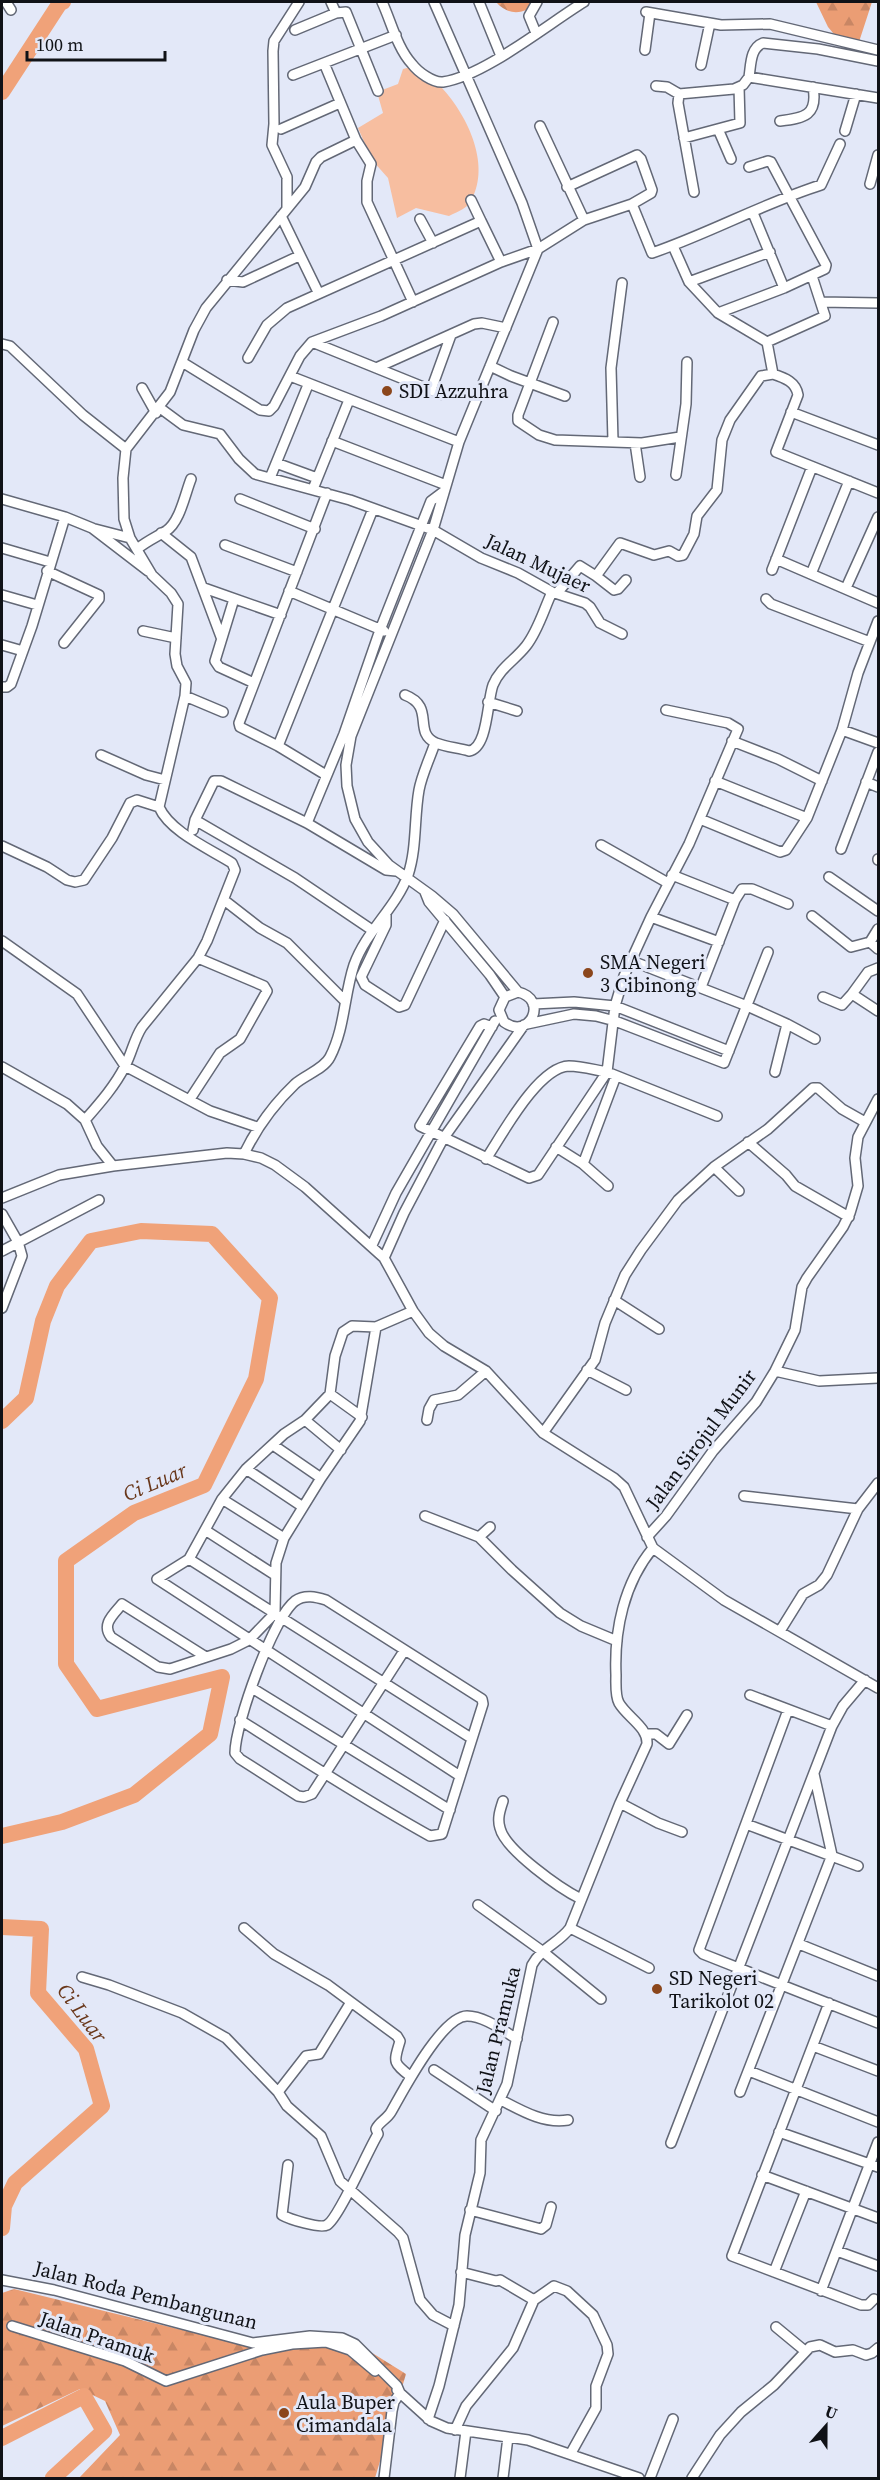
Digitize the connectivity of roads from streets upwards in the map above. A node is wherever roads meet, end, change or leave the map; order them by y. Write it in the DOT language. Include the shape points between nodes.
graph roads {
  1 [pos="299,2"];
  2 [pos="331,2"];
  3 [pos="382,2"];
  4 [pos="434,2"];
  5 [pos="479,2"];
  6 [pos="537,2"];
  7 [pos="584,2"];
  8 [pos="336,13"];
  9 [pos="710,23"];
  10 [pos="295,30"];
  11 [pos="536,33"];
  12 [pos="396,35"];
  13 [pos="879,39"];
  14 [pos="361,49"];
  15 [pos="645,50"];
  16 [pos="877,50"];
  17 [pos="501,56"];
  18 [pos="879,61"];
  19 [pos="324,63"];
  20 [pos="701,65"];
  21 [pos="293,75"];
  22 [pos="465,75"];
  23 [pos="749,77"];
  24 [pos="656,86"];
  25 [pos="740,87"];
  26 [pos="813,87"];
  27 [pos="378,91"];
  28 [pos="679,94"];
  29 [pos="856,94"];
  30 [pos="879,98"];
  31 [pos="340,103"];
  32 [pos="780,121"];
  33 [pos="540,126"];
  34 [pos="281,129"];
  35 [pos="718,129"];
  36 [pos="845,131"];
  37 [pos="684,138"];
  38 [pos="356,140"];
  39 [pos="840,144"];
  40 [pos="879,155"];
  41 [pos="731,159"];
  42 [pos="749,167"];
  43 [pos="870,184"];
  44 [pos="567,186"];
  45 [pos="694,192"];
  46 [pos="790,195"];
  47 [pos="471,200"];
  48 [pos="632,204"];
  49 [pos="284,213"];
  50 [pos="753,213"];
  51 [pos="420,219"];
  52 [pos="584,220"];
  53 [pos="481,221"];
  54 [pos="433,243"];
  55 [pos="673,246"];
  56 [pos="538,249"];
  57 [pos="770,252"];
  58 [pos="299,256"];
  59 [pos="394,260"];
  60 [pos="501,262"];
  61 [pos="812,276"];
  62 [pos="227,280"];
  63 [pos="689,282"];
  64 [pos="622,283"];
  65 [pos="784,288"];
  66 [pos="318,292"];
  67 [pos="413,302"];
  68 [pos="821,302"];
  69 [pos="879,303"];
  70 [pos="718,313"];
  71 [pos="553,322"];
  72 [pos="506,328"];
  73 [pos="452,335"];
  74 [pos="312,342"];
  75 [pos="767,342"];
  76 [pos="2,344"];
  77 [pos="248,358"];
  78 [pos="687,362"];
  79 [pos="182,363"];
  80 [pos="490,366"];
  81 [pos="376,368"];
  82 [pos="773,374"];
  83 [pos="290,376"];
  84 [pos="530,383"];
  85 [pos="308,385"];
  86 [pos="142,388"];
  87 [pos="431,390"];
  88 [pos="443,395"];
  89 [pos="565,396"];
  90 [pos="349,400"];
  91 [pos="158,410"];
  92 [pos="791,412"];
  93 [pos="680,437"];
  94 [pos="332,441"];
  95 [pos="613,441"];
  96 [pos="459,442"];
  97 [pos="635,443"];
  98 [pos="879,445"];
  99 [pos="126,449"];
  100 [pos="276,463"];
  101 [pos="812,467"];
  102 [pos="676,475"];
  103 [pos="640,477"];
  104 [pos="191,478"];
  105 [pos="270,478"];
  106 [pos="317,478"];
  107 [pos="849,481"];
  108 [pos="444,488"];
  109 [pos="313,489"];
  110 [pos="327,493"];
  111 [pos="879,493"];
  112 [pos="2,499"];
  113 [pos="240,499"];
  114 [pos="377,508"];
  115 [pos="65,517"];
  116 [pos="879,517"];
  117 [pos="422,525"];
  118 [pos="92,528"];
  119 [pos="315,529"];
  120 [pos="433,530"];
  121 [pos="161,533"];
  122 [pos="130,538"];
  123 [pos="225,545"];
  124 [pos="2,548"];
  125 [pos="137,549"];
  126 [pos="776,559"];
  127 [pos="49,567"];
  128 [pos="772,570"];
  129 [pos="297,572"];
  130 [pos="811,574"];
  131 [pos="152,575"];
  132 [pos="596,576"];
  133 [pos="627,580"];
  134 [pos="204,588"];
  135 [pos="846,588"];
  136 [pos="290,591"];
  137 [pos="554,592"];
  138 [pos="2,595"];
  139 [pos="234,599"];
  140 [pos="766,599"];
  141 [pos="879,603"];
  142 [pos="37,605"];
  143 [pos="334,609"];
  144 [pos="281,615"];
  145 [pos="879,621"];
  146 [pos="380,630"];
  147 [pos="143,631"];
  148 [pos="391,634"];
  149 [pos="622,634"];
  150 [pos="221,637"];
  151 [pos="176,638"];
  152 [pos="64,642"];
  153 [pos="870,642"];
  154 [pos="2,645"];
  155 [pos="23,651"];
  156 [pos="254,683"];
  157 [pos="2,687"];
  158 [pos="405,695"];
  159 [pos="185,696"];
  160 [pos="488,702"];
  161 [pos="666,710"];
  162 [pos="517,711"];
  163 [pos="223,712"];
  164 [pos="842,730"];
  165 [pos="347,736"];
  166 [pos="732,741"];
  167 [pos="435,743"];
  168 [pos="879,743"];
  169 [pos="279,746"];
  170 [pos="879,752"];
  171 [pos="101,755"];
  172 [pos="326,775"];
  173 [pos="165,780"];
  174 [pos="715,781"];
  175 [pos="822,781"];
  176 [pos="866,782"];
  177 [pos="879,787"];
  178 [pos="159,807"];
  179 [pos="807,818"];
  180 [pos="700,819"];
  181 [pos="307,823"];
  182 [pos="601,845"];
  183 [pos="2,846"];
  184 [pos="841,849"];
  185 [pos="398,871"];
  186 [pos="829,877"];
  187 [pos="407,878"];
  188 [pos="670,879"];
  189 [pos="425,892"];
  190 [pos="224,900"];
  191 [pos="735,900"];
  192 [pos="788,904"];
  193 [pos="879,911"];
  194 [pos="386,913"];
  195 [pos="812,916"];
  196 [pos="651,917"];
  197 [pos="445,920"];
  198 [pos="879,929"];
  199 [pos="372,930"];
  200 [pos="2,940"];
  201 [pos="719,942"];
  202 [pos="870,942"];
  203 [pos="879,949"];
  204 [pos="768,952"];
  205 [pos="198,957"];
  206 [pos="632,961"];
  207 [pos="498,968"];
  208 [pos="879,968"];
  209 [pos="490,975"];
  210 [pos="701,987"];
  211 [pos="518,992"];
  212 [pos="852,994"];
  213 [pos="505,997"];
  214 [pos="823,997"];
  215 [pos="345,1001"];
  216 [pos="574,1002"];
  217 [pos="533,1004"];
  218 [pos="615,1006"];
  219 [pos="747,1006"];
  220 [pos="499,1010"];
  221 [pos="879,1011"];
  222 [pos="574,1014"];
  223 [pos="615,1021"];
  224 [pos="526,1024"];
  225 [pos="787,1024"];
  226 [pos="492,1027"];
  227 [pos="815,1039"];
  228 [pos="729,1052"];
  229 [pos="125,1066"];
  230 [pos="2,1067"];
  231 [pos="775,1072"];
  232 [pos="611,1074"];
  233 [pos="879,1099"];
  234 [pos="190,1100"];
  235 [pos="717,1116"];
  236 [pos="84,1120"];
  237 [pos="865,1122"];
  238 [pos="257,1127"];
  239 [pos="431,1133"];
  240 [pos="443,1139"];
  241 [pos="748,1142"];
  242 [pos="556,1147"];
  243 [pos="244,1154"];
  244 [pos="486,1159"];
  245 [pos="583,1164"];
  246 [pos="114,1166"];
  247 [pos="714,1167"];
  248 [pos="608,1186"];
  249 [pos="739,1191"];
  250 [pos="2,1198"];
  251 [pos="99,1200"];
  252 [pos="2,1214"];
  253 [pos="849,1217"];
  254 [pos="18,1242"];
  255 [pos="372,1245"];
  256 [pos="2,1251"];
  257 [pos="384,1258"];
  258 [pos="614,1300"];
  259 [pos="2,1308"];
  260 [pos="413,1311"];
  261 [pos="376,1327"];
  262 [pos="659,1329"];
  263 [pos="587,1370"];
  264 [pos="486,1371"];
  265 [pos="775,1371"];
  266 [pos="879,1378"];
  267 [pos="626,1390"];
  268 [pos="330,1394"];
  269 [pos="362,1417"];
  270 [pos="305,1420"];
  271 [pos="427,1420"];
  272 [pos="543,1433"];
  273 [pos="273,1445"];
  274 [pos="341,1450"];
  275 [pos="246,1468"];
  276 [pos="321,1478"];
  277 [pos="879,1483"];
  278 [pos="744,1496"];
  279 [pos="222,1499"];
  280 [pos="303,1507"];
  281 [pos="858,1509"];
  282 [pos="425,1516"];
  283 [pos="490,1527"];
  284 [pos="205,1530"];
  285 [pos="479,1537"];
  286 [pos="647,1537"];
  287 [pos="284,1538"];
  288 [pos="653,1548"];
  289 [pos="189,1559"];
  290 [pos="275,1575"];
  291 [pos="279,1615"];
  292 [pos="780,1631"];
  293 [pos="249,1640"];
  294 [pos="617,1641"];
  295 [pos="265,1651"];
  296 [pos="404,1651"];
  297 [pos="207,1657"];
  298 [pos="865,1680"];
  299 [pos="383,1684"];
  300 [pos="252,1688"];
  301 [pos="879,1688"];
  302 [pos="750,1695"];
  303 [pos="788,1710"];
  304 [pos="363,1714"];
  305 [pos="687,1715"];
  306 [pos="240,1720"];
  307 [pos="832,1726"];
  308 [pos="646,1734"];
  309 [pos="471,1738"];
  310 [pos="344,1743"];
  311 [pos="325,1773"];
  312 [pos="814,1774"];
  313 [pos="460,1776"];
  314 [pos="503,1800"];
  315 [pos="620,1803"];
  316 [pos="450,1810"];
  317 [pos="746,1824"];
  318 [pos="682,1832"];
  319 [pos="789,1839"];
  320 [pos="832,1855"];
  321 [pos="858,1866"];
  322 [pos="581,1899"];
  323 [pos="478,1905"];
  324 [pos="244,1928"];
  325 [pos="570,1928"];
  326 [pos="799,1944"];
  327 [pos="542,1950"];
  328 [pos="738,1967"];
  329 [pos="649,1968"];
  330 [pos="879,1976"];
  331 [pos="82,1977"];
  332 [pos="782,1985"];
  333 [pos="601,1999"];
  334 [pos="351,2002"];
  335 [pos="829,2003"];
  336 [pos="879,2023"];
  337 [pos="517,2039"];
  338 [pos="813,2046"];
  339 [pos="434,2070"];
  340 [pos="749,2071"];
  341 [pos="879,2071"];
  342 [pos="410,2076"];
  343 [pos="795,2090"];
  344 [pos="278,2092"];
  345 [pos="740,2092"];
  346 [pos="501,2100"];
  347 [pos="496,2111"];
  348 [pos="568,2120"];
  349 [pos="879,2122"];
  350 [pos="779,2132"];
  351 [pos="879,2142"];
  352 [pos="671,2144"];
  353 [pos="288,2165"];
  354 [pos="874,2166"];
  355 [pos="762,2175"];
  356 [pos="350,2190"];
  357 [pos="806,2191"];
  358 [pos="551,2207"];
  359 [pos="853,2208"];
  360 [pos="470,2210"];
  361 [pos="879,2218"];
  362 [pos="837,2250"];
  363 [pos="879,2266"];
  364 [pos="461,2272"];
  365 [pos="774,2272"];
  366 [pos="2,2280"];
  367 [pos="821,2291"];
  368 [pos="874,2299"];
  369 [pos="534,2300"];
  370 [pos="12,2326"];
  371 [pos="454,2326"];
  372 [pos="776,2327"];
  373 [pos="879,2348"];
  374 [pos="805,2351"];
  375 [pos="400,2393"];
  376 [pos="428,2419"];
  377 [pos="673,2419"];
  378 [pos="455,2430"];
  379 [pos="466,2431"];
  380 [pos="508,2437"];
  381 [pos="571,2453"];
  382 [pos="384,2478"];
  383 [pos="460,2478"];
  384 [pos="503,2478"];
  385 [pos="639,2478"];
  386 [pos="650,2478"];
  387 [pos="692,2478"];
  1 -- 49 [label="street" via="274,41 273,51 272,145 287,177"];
  2 -- 8 [label="street"];
  3 -- 12 [label="street"];
  4 -- 22 [label="street"];
  5 -- 17 [label="street"];
  6 -- 11 [label="street" via="529,16"];
  7 -- 11 [label="street"];
  8 -- 10 [label="street"];
  8 -- 14 [label="street" via="347,14"];
  9 -- 15 [label="street" via="648,13"];
  9 -- 16 [label="street" via="770,24"];
  9 -- 20 [label="street"];
  11 -- 17 [label="street"];
  12 -- 14 [label="street"];
  12 -- 22 [label="street" via="409,61 427,76 442,82"];
  13 -- 16 [label="street"];
  14 -- 19 [label="street"];
  14 -- 27 [label="street"];
  17 -- 22 [label="street"];
  18 -- 23 [label="street" via="763,43 755,47"];
  19 -- 21 [label="street"];
  19 -- 31 [label="street"];
  22 -- 56 [label="street" via="522,203"];
  23 -- 25 [label="street"];
  23 -- 26 [label="street"];
  24 -- 28 [label="street"];
  25 -- 28 [label="street"];
  25 -- 35 [label="street" via="741,122"];
  26 -- 29 [label="street"];
  26 -- 32 [label="street" via="815,102 810,112"];
  28 -- 37 [label="street"];
  29 -- 30 [label="street"];
  29 -- 36 [label="street"];
  31 -- 34 [label="street"];
  31 -- 38 [label="street"];
  33 -- 44 [label="street"];
  35 -- 37 [label="street"];
  35 -- 41 [label="street"];
  37 -- 45 [label="street"];
  38 -- 49 [label="street" via="316,162 305,187"];
  38 -- 59 [label="street" via="370,164 367,202"];
  39 -- 46 [label="street" via="821,185"];
  40 -- 43 [label="street"];
  42 -- 46 [label="street" via="770,162"];
  44 -- 48 [label="street" via="637,155 652,190"];
  44 -- 52 [label="street"];
  46 -- 50 [label="street"];
  46 -- 61 [label="street" via="826,265 824,272"];
  47 -- 53 [label="street"];
  48 -- 52 [label="street"];
  48 -- 55 [label="street" via="652,253"];
  49 -- 58 [label="street"];
  49 -- 62 [label="street"];
  50 -- 55 [label="street"];
  50 -- 57 [label="street"];
  51 -- 54 [label="street"];
  52 -- 56 [label="street"];
  53 -- 54 [label="street"];
  53 -- 60 [label="street"];
  54 -- 59 [label="street"];
  55 -- 63 [label="street"];
  56 -- 60 [label="street"];
  56 -- 72 [label="street"];
  57 -- 63 [label="street"];
  57 -- 65 [label="street"];
  58 -- 62 [label="street" via="243,282"];
  58 -- 66 [label="street"];
  59 -- 66 [label="street"];
  59 -- 67 [label="street"];
  60 -- 67 [label="street"];
  61 -- 65 [label="street"];
  61 -- 68 [label="street"];
  62 -- 79 [label="street" via="201,317"];
  63 -- 70 [label="street"];
  64 -- 95 [label="street" via="611,368"];
  65 -- 70 [label="street"];
  66 -- 77 [label="street" via="274,317"];
  67 -- 74 [label="street"];
  68 -- 69 [label="street"];
  68 -- 75 [label="street" via="824,317"];
  70 -- 75 [label="street"];
  71 -- 84 [label="street"];
  72 -- 73 [label="street" via="474,324"];
  72 -- 80 [label="street"];
  73 -- 81 [label="street"];
  73 -- 87 [label="street"];
  74 -- 81 [label="street"];
  74 -- 83 [label="street"];
  75 -- 82 [label="street"];
  76 -- 99 [label="street" via="10,346 83,415"];
  78 -- 93 [label="street"];
  79 -- 83 [label="street" via="263,411 274,406"];
  79 -- 91 [label="street"];
  80 -- 84 [label="street"];
  80 -- 96 [label="street"];
  81 -- 87 [label="street"];
  82 -- 92 [label="street" via="789,380 797,390"];
  82 -- 132 [label="street" via="761,376 734,412 722,440 717,489 697,516 694,534 683,555 669,551 654,555 620,543"];
  83 -- 85 [label="street"];
  84 -- 89 [label="street"];
  84 -- 95 [label="street" via="518,421 555,440"];
  85 -- 90 [label="street"];
  85 -- 100 [label="street"];
  86 -- 91 [label="street"];
  87 -- 88 [label="street"];
  90 -- 94 [label="street"];
  90 -- 96 [label="street"];
  91 -- 99 [label="street"];
  91 -- 105 [label="street, Jalan Mujaer" via="183,425 220,434 249,469"];
  92 -- 98 [label="street"];
  92 -- 101 [label="street" via="777,452"];
  93 -- 97 [label="street"];
  93 -- 102 [label="street"];
  94 -- 106 [label="street"];
  94 -- 108 [label="street"];
  95 -- 97 [label="street"];
  96 -- 108 [label="street"];
  97 -- 103 [label="street"];
  99 -- 122 [label="street" via="123,505"];
  100 -- 105 [label="street"];
  100 -- 106 [label="street"];
  101 -- 107 [label="street"];
  101 -- 126 [label="street"];
  104 -- 121 [label="street" via="172,523"];
  105 -- 109 [label="street, Jalan Mujaer"];
  106 -- 109 [label="street"];
  107 -- 111 [label="street"];
  107 -- 130 [label="street"];
  108 -- 117 [label="street" via="431,501"];
  108 -- 120 [label="street"];
  109 -- 110 [label="street, Jalan Mujaer"];
  110 -- 114 [label="street, Jalan Mujaer"];
  110 -- 119 [label="street"];
  112 -- 115 [label="street"];
  113 -- 119 [label="street"];
  114 -- 117 [label="street, Jalan Mujaer"];
  114 -- 143 [label="street"];
  115 -- 118 [label="street"];
  115 -- 127 [label="street"];
  116 -- 135 [label="street"];
  117 -- 120 [label="street, Jalan Mujaer"];
  117 -- 146 [label="street"];
  118 -- 122 [label="street"];
  118 -- 131 [label="street"];
  119 -- 129 [label="street"];
  120 -- 137 [label="street, Jalan Mujaer" via="481,558"];
  120 -- 148 [label="street"];
  121 -- 125 [label="street"];
  121 -- 134 [label="street" via="191,557"];
  122 -- 125 [label="street"];
  123 -- 129 [label="street"];
  124 -- 127 [label="street"];
  125 -- 131 [label="street"];
  126 -- 128 [label="street"];
  126 -- 130 [label="street"];
  127 -- 142 [label="street"];
  127 -- 152 [label="street" via="99,595"];
  129 -- 136 [label="street"];
  130 -- 135 [label="street"];
  131 -- 151 [label="street" via="178,604"];
  132 -- 133 [label="street" via="614,590"];
  132 -- 137 [label="street" via="580,566"];
  134 -- 139 [label="street"];
  134 -- 150 [label="street"];
  135 -- 141 [label="street"];
  136 -- 143 [label="street"];
  136 -- 144 [label="street"];
  137 -- 149 [label="street, Jalan Mujaer" via="585,603 600,623"];
  137 -- 160 [label="street" via="525,647 496,678"];
  138 -- 142 [label="street"];
  139 -- 144 [label="street"];
  139 -- 150 [label="street"];
  140 -- 153 [label="street"];
  142 -- 155 [label="street"];
  143 -- 146 [label="street"];
  143 -- 169 [label="street"];
  144 -- 156 [label="street"];
  145 -- 153 [label="street"];
  146 -- 148 [label="street"];
  146 -- 165 [label="street"];
  147 -- 151 [label="street"];
  148 -- 165 [label="street"];
  150 -- 156 [label="street" via="215,657 217,664"];
  151 -- 159 [label="street" via="176,660 186,683"];
  153 -- 164 [label="street"];
  154 -- 155 [label="street"];
  155 -- 157 [label="street" via="11,684"];
  156 -- 169 [label="street" via="239,726"];
  158 -- 167 [label="street" via="420,706 425,733"];
  159 -- 163 [label="street"];
  159 -- 173 [label="street"];
  160 -- 162 [label="street"];
  160 -- 167 [label="street" via="481,741 474,750"];
  161 -- 166 [label="street" via="732,725 738,729"];
  164 -- 168 [label="street"];
  164 -- 175 [label="street"];
  165 -- 172 [label="street"];
  165 -- 185 [label="street" via="350,804 368,842"];
  166 -- 174 [label="street"];
  166 -- 175 [label="street"];
  167 -- 187 [label="street" via="419,788"];
  169 -- 172 [label="street"];
  170 -- 176 [label="street"];
  171 -- 173 [label="street"];
  172 -- 181 [label="street"];
  173 -- 178 [label="street"];
  174 -- 179 [label="street"];
  174 -- 180 [label="street"];
  175 -- 179 [label="street"];
  176 -- 177 [label="street"];
  176 -- 184 [label="street"];
  178 -- 183 [label="street" via="137,800 130,803 112,838 80,882 67,880"];
  178 -- 190 [label="street" via="182,832 232,863 234,875"];
  179 -- 180 [label="street" via="782,852"];
  180 -- 188 [label="street"];
  181 -- 185 [label="street" via="386,870"];
  181 -- 199 [label="street" via="216,780 194,825 286,872"];
  182 -- 188 [label="street"];
  185 -- 187 [label="street"];
  186 -- 193 [label="street"];
  187 -- 189 [label="street"];
  187 -- 194 [label="street"];
  188 -- 191 [label="street"];
  188 -- 196 [label="street"];
  189 -- 197 [label="street"];
  189 -- 207 [label="street" via="453,914"];
  190 -- 205 [label="street"];
  190 -- 215 [label="street" via="260,928 287,942"];
  191 -- 192 [label="street" via="747,888"];
  191 -- 201 [label="street"];
  194 -- 197 [label="street" via="386,925 361,976 365,985 399,1007 405,1005"];
  194 -- 199 [label="street"];
  195 -- 202 [label="street" via="851,947"];
  196 -- 201 [label="street"];
  196 -- 206 [label="street"];
  197 -- 209 [label="street"];
  198 -- 202 [label="street"];
  199 -- 215 [label="street" via="356,960"];
  200 -- 229 [label="street" via="77,994"];
  201 -- 210 [label="street"];
  202 -- 203 [label="street"];
  204 -- 219 [label="street"];
  205 -- 229 [label="street" via="142,1027"];
  205 -- 234 [label="street" via="264,986 267,991 240,1038 220,1053"];
  206 -- 210 [label="street"];
  206 -- 218 [label="street"];
  207 -- 209 [label="street"];
  207 -- 211 [label="street"];
  208 -- 212 [label="street" via="868,972"];
  209 -- 213 [label="street"];
  210 -- 219 [label="street"];
  211 -- 213 [label="street"];
  211 -- 217 [label="street"];
  212 -- 214 [label="street" via="842,1005"];
  212 -- 221 [label="street"];
  213 -- 220 [label="street"];
  215 -- 238 [label="street" via="339,1035 327,1061 296,1084"];
  216 -- 217 [label="street"];
  216 -- 218 [label="street"];
  216 -- 222 [label="street"];
  217 -- 224 [label="street" via="533,1015"];
  218 -- 223 [label="street"];
  218 -- 228 [label="street"];
  219 -- 225 [label="street"];
  219 -- 228 [label="street"];
  220 -- 224 [label="street" via="508,1024"];
  220 -- 226 [label="street"];
  222 -- 223 [label="street"];
  222 -- 224 [label="street"];
  223 -- 228 [label="street" via="720,1062 725,1062"];
  223 -- 232 [label="street"];
  224 -- 240 [label="street"];
  225 -- 227 [label="street"];
  225 -- 231 [label="street"];
  226 -- 239 [label="street"];
  226 -- 239 [label="street" via="480,1026 421,1123"];
  229 -- 234 [label="street"];
  229 -- 236 [label="street"];
  230 -- 236 [label="street" via="67,1104"];
  232 -- 235 [label="street"];
  232 -- 242 [label="street"];
  232 -- 244 [label="street" via="570,1066 556,1070 534,1089"];
  232 -- 245 [label="street"];
  233 -- 237 [label="street, Jalan Sirojul Munir"];
  234 -- 238 [label="street"];
  236 -- 246 [label="street" via="103,1155"];
  237 -- 241 [label="street" via="813,1088 784,1116"];
  237 -- 253 [label="street, Jalan Sirojul Munir" via="855,1149 858,1186"];
  238 -- 243 [label="street"];
  239 -- 240 [label="street"];
  239 -- 255 [label="street" via="396,1193"];
  240 -- 244 [label="street"];
  240 -- 257 [label="street"];
  241 -- 247 [label="street"];
  241 -- 253 [label="street" via="795,1186"];
  242 -- 244 [label="street" via="533,1178"];
  242 -- 245 [label="street"];
  243 -- 246 [label="street"];
  243 -- 255 [label="street" via="275,1165"];
  245 -- 248 [label="street"];
  246 -- 250 [label="street" via="59,1175"];
  247 -- 249 [label="street"];
  247 -- 258 [label="street" via="678,1200 626,1275"];
  251 -- 254 [label="street"];
  252 -- 254 [label="street"];
  253 -- 265 [label="street, Jalan Sirojul Munir" via="802,1287 795,1330"];
  254 -- 256 [label="street"];
  254 -- 259 [label="street" via="21,1262"];
  255 -- 257 [label="street"];
  257 -- 260 [label="street"];
  258 -- 262 [label="street"];
  258 -- 263 [label="street" via="595,1360"];
  260 -- 261 [label="street"];
  260 -- 264 [label="street" via="436,1340"];
  261 -- 268 [label="street" via="352,1326 343,1332"];
  261 -- 269 [label="street"];
  263 -- 267 [label="street"];
  263 -- 272 [label="street"];
  264 -- 271 [label="street" via="458,1395 435,1400"];
  264 -- 272 [label="street"];
  265 -- 266 [label="street" via="819,1381"];
  265 -- 286 [label="street, Jalan Sirojul Munir" via="756,1402 712,1451"];
  268 -- 269 [label="street"];
  268 -- 270 [label="street"];
  269 -- 274 [label="street"];
  270 -- 273 [label="street"];
  270 -- 274 [label="street"];
  272 -- 286 [label="street" via="624,1487"];
  273 -- 275 [label="street"];
  273 -- 276 [label="street"];
  274 -- 276 [label="street"];
  275 -- 279 [label="street"];
  275 -- 280 [label="street"];
  276 -- 280 [label="street"];
  277 -- 281 [label="street"];
  278 -- 281 [label="street"];
  279 -- 284 [label="street"];
  279 -- 287 [label="street"];
  280 -- 287 [label="street"];
  281 -- 292 [label="street" via="827,1575 803,1594"];
  282 -- 285 [label="street"];
  283 -- 285 [label="street"];
  284 -- 289 [label="street"];
  284 -- 290 [label="street"];
  285 -- 294 [label="street" via="560,1613"];
  286 -- 288 [label="street"];
  287 -- 290 [label="street"];
  288 -- 292 [label="street" via="724,1600"];
  288 -- 294 [label="street" via="627,1594"];
  289 -- 291 [label="street"];
  289 -- 293 [label="street" via="157,1579"];
  290 -- 291 [label="street"];
  291 -- 293 [label="street"];
  291 -- 295 [label="street"];
  291 -- 296 [label="street" via="302,1597 326,1600"];
  291 -- 299 [label="street"];
  292 -- 298 [label="street"];
  293 -- 295 [label="street"];
  293 -- 297 [label="street"];
  294 -- 308 [label="street" via="617,1701"];
  295 -- 300 [label="street"];
  295 -- 304 [label="street"];
  296 -- 299 [label="street"];
  296 -- 309 [label="street" via="482,1699"];
  297 -- 297 [label="street" via="122,1604 107,1624 111,1637 162,1669"];
  298 -- 301 [label="street"];
  298 -- 307 [label="street"];
  299 -- 304 [label="street"];
  299 -- 309 [label="street"];
  300 -- 306 [label="street"];
  300 -- 310 [label="street"];
  302 -- 303 [label="street"];
  303 -- 307 [label="street"];
  303 -- 317 [label="street"];
  304 -- 310 [label="street"];
  304 -- 313 [label="street"];
  305 -- 308 [label="street" via="669,1744 656,1734"];
  306 -- 311 [label="street"];
  306 -- 311 [label="street" via="237,1756 298,1796 312,1794"];
  307 -- 312 [label="street"];
  308 -- 315 [label="street, Jalan Pramuka" via="647,1744"];
  309 -- 313 [label="street"];
  310 -- 311 [label="street"];
  310 -- 316 [label="street"];
  311 -- 316 [label="street" via="430,1836 442,1834"];
  312 -- 319 [label="street"];
  312 -- 320 [label="street"];
  313 -- 316 [label="street"];
  314 -- 322 [label="street" via="499,1827 510,1846"];
  315 -- 318 [label="street"];
  315 -- 322 [label="street, Jalan Pramuka"];
  317 -- 319 [label="street"];
  317 -- 328 [label="street" via="699,1950"];
  319 -- 320 [label="street"];
  319 -- 328 [label="street"];
  320 -- 321 [label="street"];
  320 -- 326 [label="street"];
  322 -- 325 [label="street, Jalan Pramuka"];
  323 -- 327 [label="street"];
  324 -- 334 [label="street" via="274,1954"];
  325 -- 327 [label="street, Jalan Pramuka" via="562,1939"];
  325 -- 329 [label="street"];
  326 -- 330 [label="street"];
  326 -- 332 [label="street"];
  327 -- 333 [label="street"];
  327 -- 337 [label="street, Jalan Pramuka" via="532,1965"];
  328 -- 332 [label="street"];
  328 -- 352 [label="street"];
  331 -- 344 [label="street" via="208,2026 226,2038"];
  332 -- 335 [label="street"];
  332 -- 340 [label="street"];
  334 -- 342 [label="street" via="397,2036 400,2040 394,2060"];
  334 -- 344 [label="street" via="319,2054 306,2056"];
  335 -- 336 [label="street"];
  335 -- 338 [label="street"];
  337 -- 342 [label="street" via="494,2025 465,2016 450,2022"];
  337 -- 346 [label="street, Jalan Pramuka"];
  338 -- 341 [label="street"];
  338 -- 343 [label="street"];
  339 -- 347 [label="street"];
  340 -- 343 [label="street"];
  340 -- 345 [label="street"];
  342 -- 356 [label="street" via="392,2110 376,2129 378,2134"];
  343 -- 349 [label="street"];
  343 -- 350 [label="street"];
  344 -- 356 [label="street" via="287,2106 321,2136 335,2173"];
  346 -- 347 [label="street, Jalan Pramuka"];
  346 -- 348 [label="street" via="548,2120"];
  347 -- 360 [label="street, Jalan Pramuka" via="481,2140 479,2182"];
  350 -- 354 [label="street"];
  350 -- 355 [label="street"];
  351 -- 354 [label="street"];
  353 -- 356 [label="street" via="281,2206 282,2215 290,2220 322,2227 329,2224"];
  354 -- 359 [label="street"];
  355 -- 357 [label="street"];
  355 -- 365 [label="street" via="732,2256"];
  356 -- 371 [label="street" via="398,2232 420,2300 433,2315"];
  357 -- 359 [label="street"];
  357 -- 365 [label="street"];
  358 -- 360 [label="street" via="541,2229"];
  359 -- 361 [label="street"];
  359 -- 362 [label="street"];
  360 -- 364 [label="street, Jalan Pramuka"];
  362 -- 363 [label="street"];
  362 -- 367 [label="street"];
  364 -- 369 [label="street" via="500,2280"];
  364 -- 371 [label="street, Jalan Pramuka"];
  365 -- 367 [label="street"];
  366 -- 375 [label="street, Jalan Roda Pembangunan" via="253,2343 309,2336 342,2338 367,2355"];
  367 -- 368 [label="street" via="861,2305"];
  369 -- 378 [label="street" via="513,2348 466,2406"];
  369 -- 381 [label="street" via="554,2286 564,2290 592,2315 607,2345 608,2354 596,2386 596,2408"];
  370 -- 375 [label="street, Jalan Pramuk" via="125,2361 166,2381 262,2350 326,2342 350,2349"];
  371 -- 376 [label="street, Jalan Pramuka"];
  372 -- 374 [label="street"];
  373 -- 374 [label="street" via="869,2355 853,2350 835,2352 820,2345"];
  374 -- 387 [label="street" via="727,2427"];
  375 -- 376 [label="street, Jalan Roda Pembangunan"];
  375 -- 382 [label="street" via="392,2411"];
  376 -- 378 [label="street"];
  377 -- 386 [label="street"];
  378 -- 379 [label="street"];
  379 -- 380 [label="street"];
  379 -- 383 [label="street"];
  380 -- 381 [label="street"];
  380 -- 384 [label="street"];
  381 -- 385 [label="street"];
}
